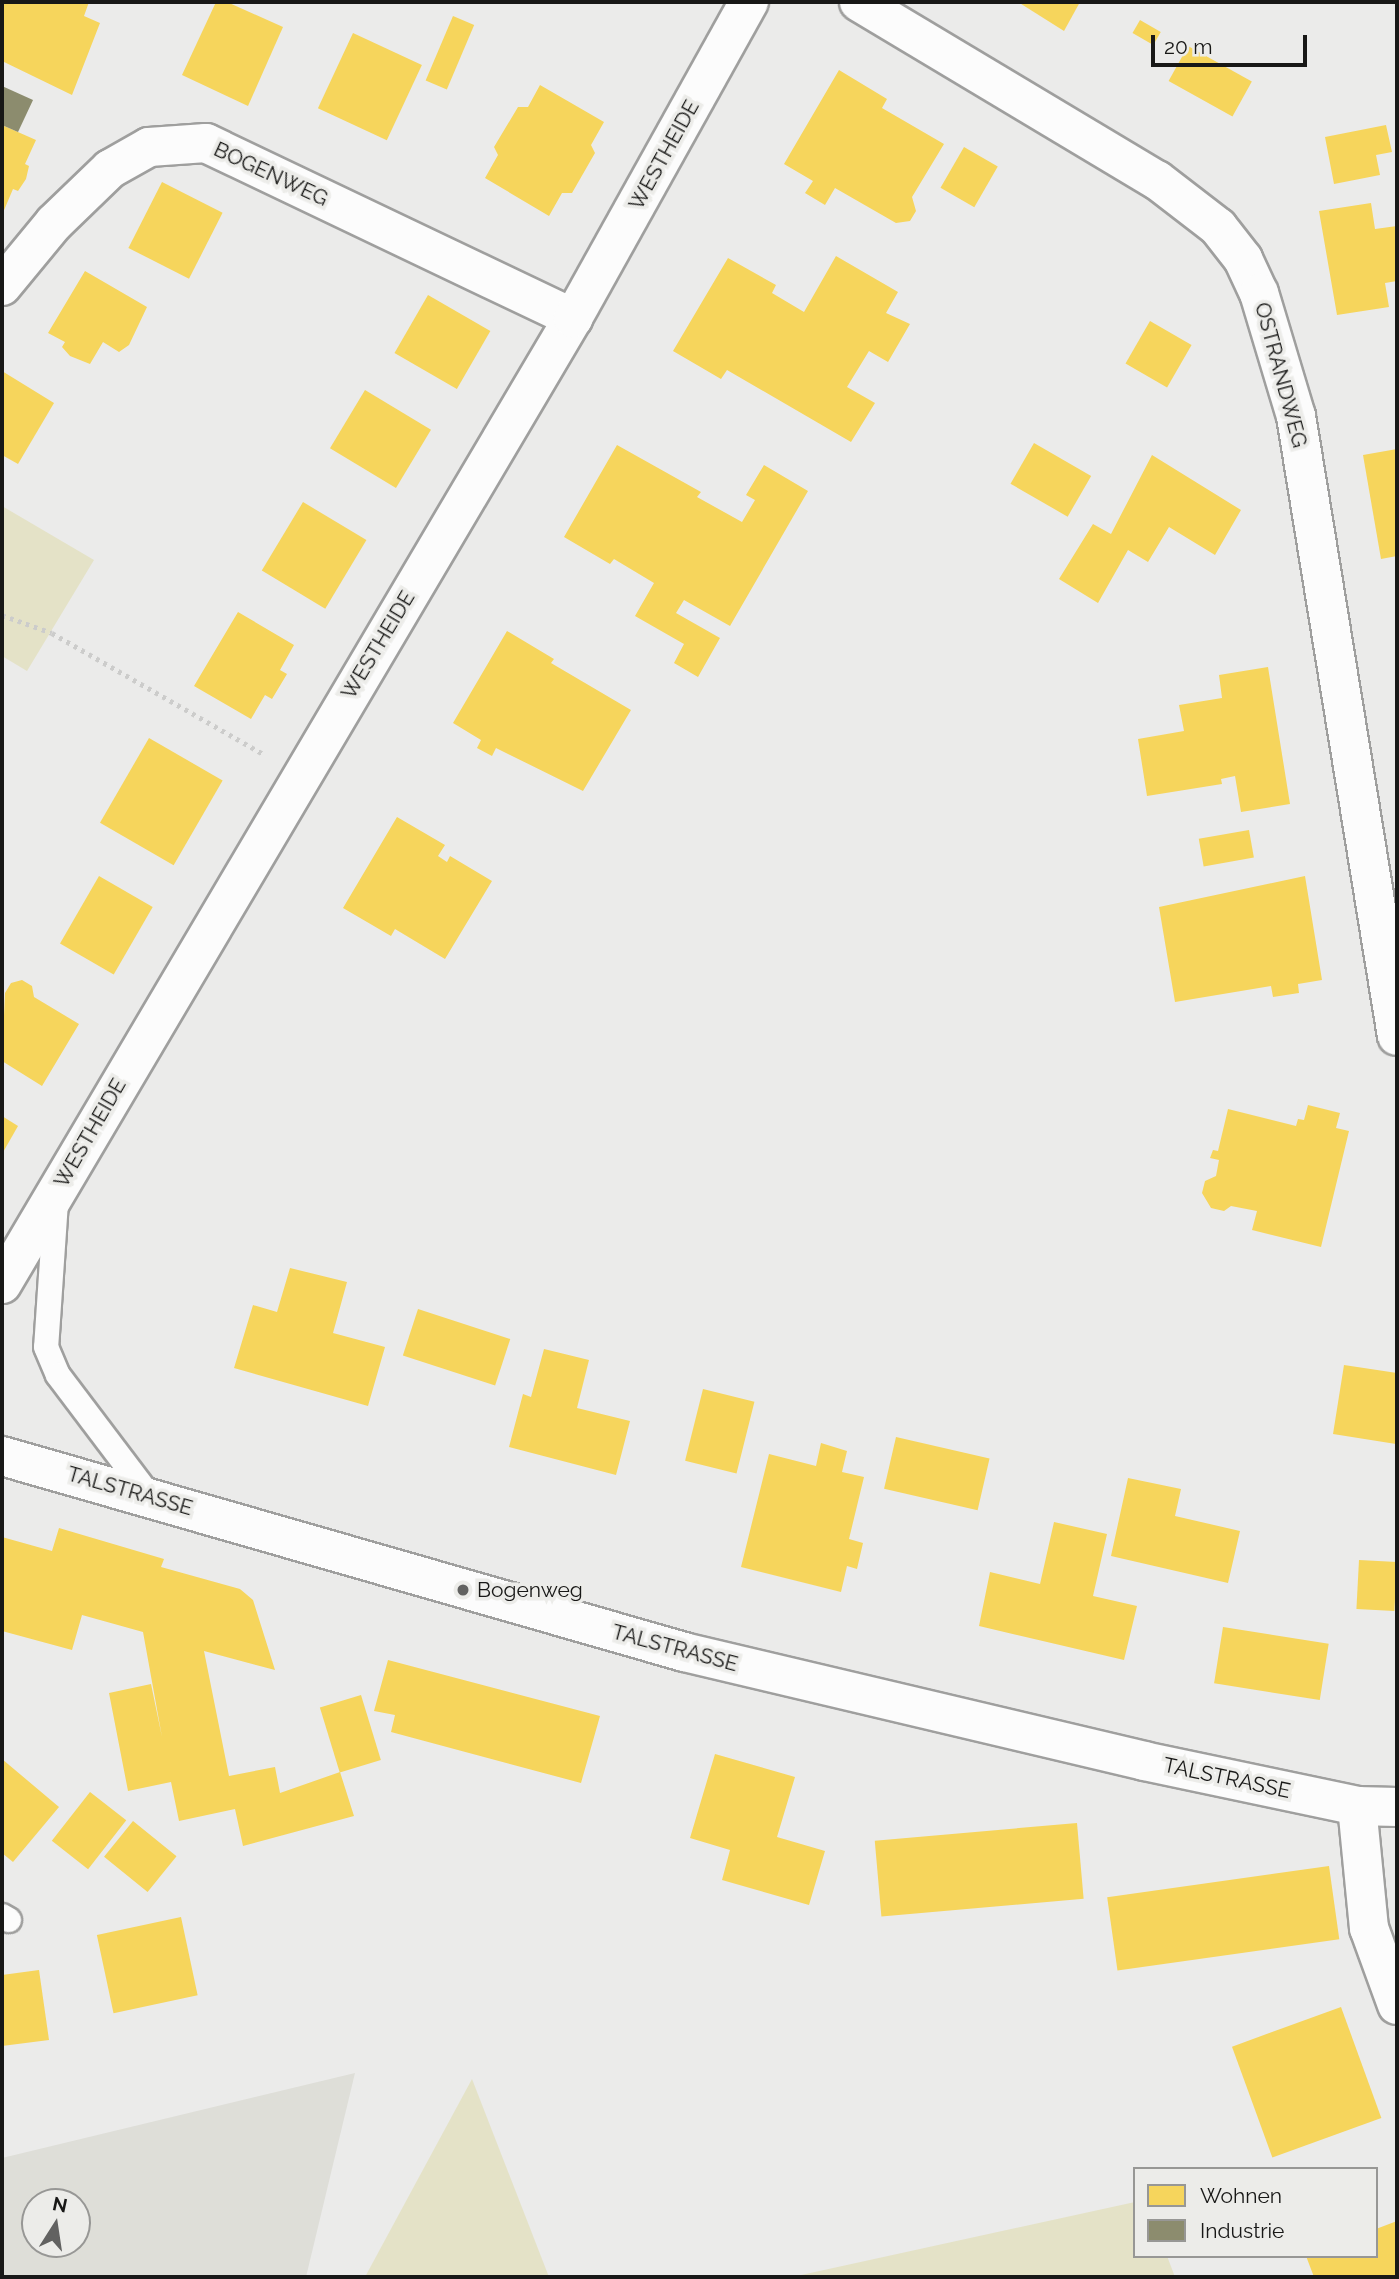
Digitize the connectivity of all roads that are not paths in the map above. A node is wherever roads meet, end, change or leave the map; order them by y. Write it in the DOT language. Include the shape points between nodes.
graph roads {
  1 [pos="749,2"];
  2 [pos="859,2"];
  3 [pos="2,286"];
  4 [pos="573,317"];
  5 [pos="1397,1036"];
  6 [pos="56,1191"];
  7 [pos="2,1284"];
  8 [pos="2,1456"];
  9 [pos="148,1494"];
  10 [pos="1357,1806"];
  11 [pos="1397,1807"];
  12 [pos="1397,2005"];
  1 -- 4 [label="street, WESTHEIDE"];
  2 -- 5 [label="street, OSTRANDWEG" via="1157,180 1218,227 1243,259 1259,293 1296,416"];
  3 -- 4 [label="street, BOGENWEG" via="54,223 110,169 149,147 206,143"];
  4 -- 6 [label="street, WESTHEIDE"];
  6 -- 7 [label="street, WESTHEIDE"];
  6 -- 9 [label="lane" via="46,1347 58,1375"];
  8 -- 9 [label="street, TALSTRASSE"];
  9 -- 10 [label="street, TALSTRASSE" via="684,1651"];
  10 -- 11 [label="street, TALSTRASSE"];
  10 -- 12 [label="street" via="1369,1928"];
}
